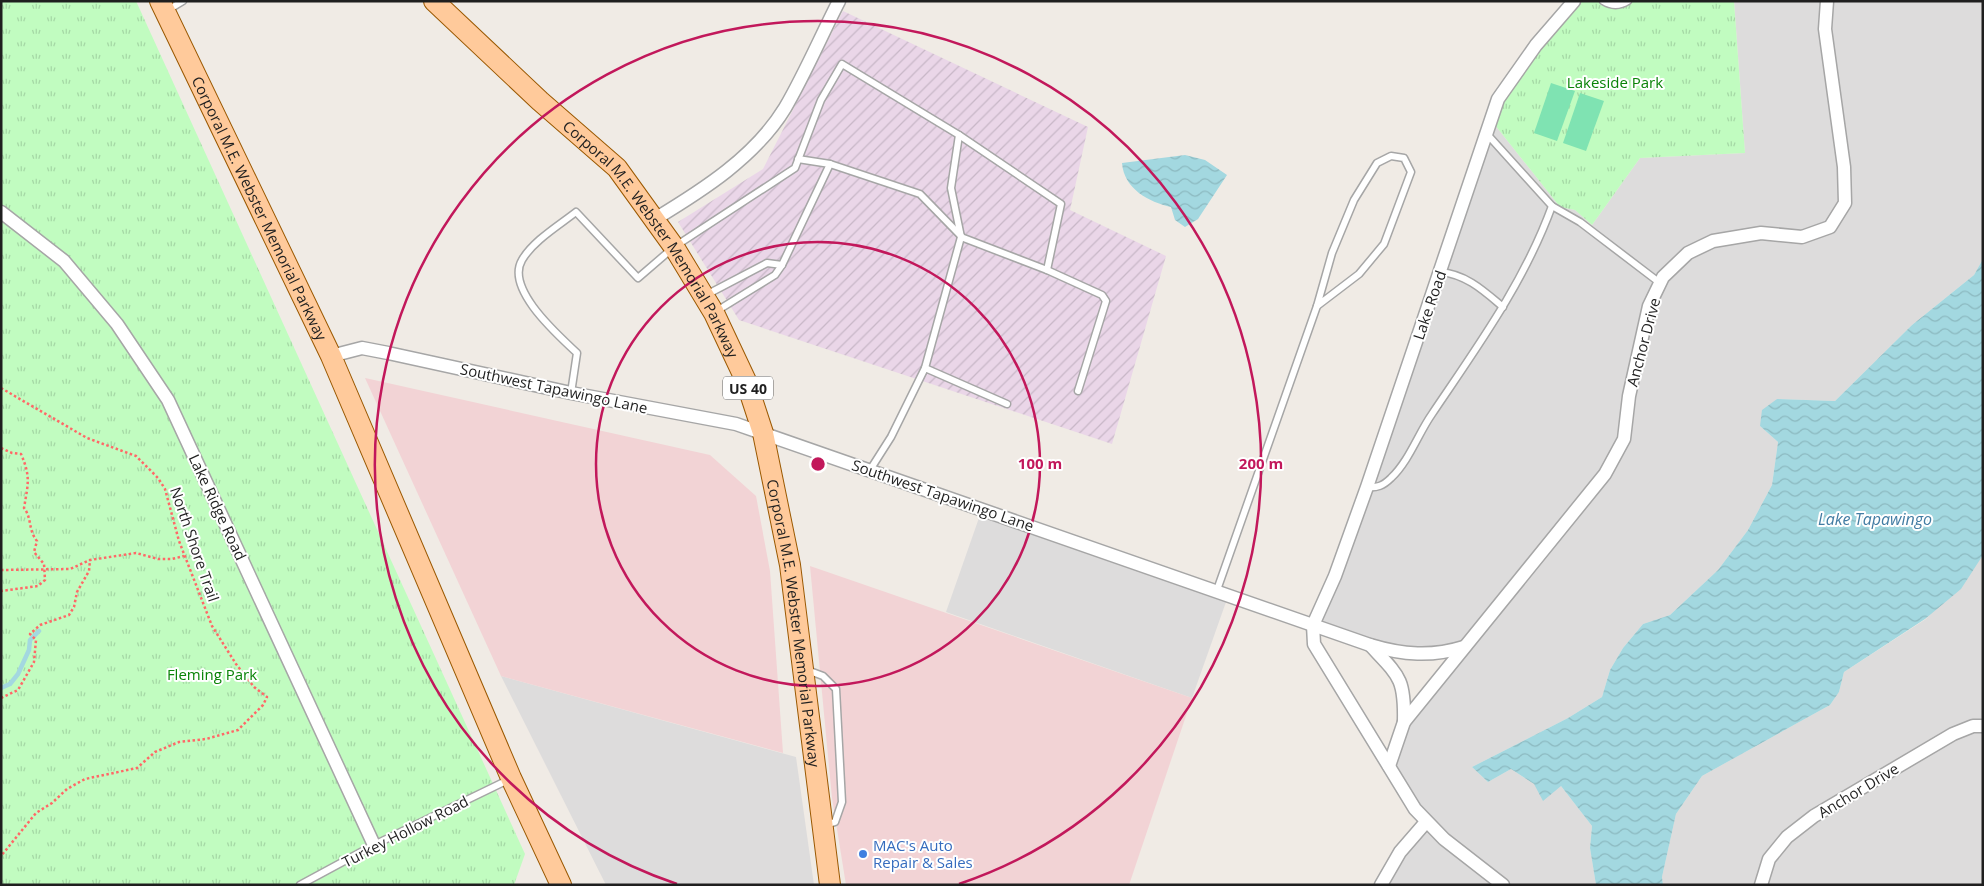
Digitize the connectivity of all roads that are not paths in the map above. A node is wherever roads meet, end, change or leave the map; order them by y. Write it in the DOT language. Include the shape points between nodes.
graph roads {
  1 [pos="183,1"];
  2 [pos="434,1"];
  3 [pos="839,1"];
  4 [pos="1574,1"];
  5 [pos="1603,1"];
  6 [pos="1628,1"];
  7 [pos="1827,1"];
  8 [pos="162,6"];
  9 [pos="1487,134"];
  10 [pos="959,135"];
  11 [pos="798,159"];
  12 [pos="830,164"];
  13 [pos="1552,206"];
  14 [pos="1,212"];
  15 [pos="655,219"];
  16 [pos="962,237"];
  17 [pos="674,247"];
  18 [pos="782,265"];
  19 [pos="1047,270"];
  20 [pos="1440,272"];
  21 [pos="1660,282"];
  22 [pos="709,304"];
  23 [pos="1318,306"];
  24 [pos="1503,307"];
  25 [pos="331,356"];
  26 [pos="925,368"];
  27 [pos="1078,391"];
  28 [pos="571,394"];
  29 [pos="1007,404"];
  30 [pos="763,433"];
  31 [pos="870,470"];
  32 [pos="1367,486"];
  33 [pos="1217,590"];
  34 [pos="1314,625"];
  35 [pos="1370,645"];
  36 [pos="1464,647"];
  37 [pos="803,669"];
  38 [pos="1404,722"];
  39 [pos="1983,726"];
  40 [pos="1389,766"];
  41 [pos="512,778"];
  42 [pos="1426,822"];
  43 [pos="823,826"];
  44 [pos="374,845"];
  45 [pos="300,885"];
  46 [pos="561,885"];
  47 [pos="830,885"];
  48 [pos="1381,885"];
  49 [pos="1503,885"];
  50 [pos="1761,885"];
  1 -- 8 [label="lane"];
  2 -- 15 [label="main road, Corporal M.E. Webster Memorial Parkway / US 40" via="617,168"];
  3 -- 15 [label="street" via="785,108 768,130 747,153 700,192"];
  4 -- 9 [label="street, Lake Road" via="1510,80 1498,99"];
  5 -- 6 [label="lane" via="1609,5 1622,5"];
  7 -- 21 [label="street, Anchor Drive" via="1825,29 1844,168 1845,203 1830,227 1802,237 1761,233 1713,241 1688,253"];
  8 -- 25 [label="main road, Corporal M.E. Webster Memorial Parkway"];
  9 -- 13 [label="lane"];
  9 -- 20 [label="street, Lake Road"];
  10 -- 11 [label="lane" via="842,64 822,100"];
  10 -- 16 [label="lane" via="951,188"];
  10 -- 19 [label="lane" via="1061,204"];
  11 -- 12 [label="lane"];
  11 -- 17 [label="lane" via="795,168"];
  12 -- 16 [label="lane" via="920,194"];
  12 -- 18 [label="lane"];
  13 -- 21 [label="lane" via="1580,222"];
  13 -- 24 [label="lane" via="1543,233"];
  14 -- 44 [label="street, Lake Ridge Road" via="64,261 117,324 168,400"];
  15 -- 17 [label="main road, Corporal M.E. Webster Memorial Parkway / US 40"];
  16 -- 19 [label="lane"];
  16 -- 26 [label="lane"];
  17 -- 22 [label="main road, Corporal M.E. Webster Memorial Parkway / US 40"];
  17 -- 28 [label="lane" via="638,278 576,212 520,262 517,276 521,290 577,354"];
  18 -- 22 [label="lane" via="775,275"];
  18 -- 22 [label="lane" via="767,263"];
  19 -- 27 [label="lane" via="1102,295 1106,300"];
  20 -- 24 [label="lane" via="1470,281"];
  20 -- 32 [label="street, Lake Road"];
  21 -- 36 [label="street, Anchor Drive" via="1649,306 1629,396 1624,440 1605,474"];
  22 -- 30 [label="main road, Corporal M.E. Webster Memorial Parkway / US 40" via="746,381"];
  23 -- 23 [label="lane" via="1358,274 1384,244 1412,172 1404,158 1391,156 1377,163 1354,200 1332,253"];
  23 -- 33 [label="lane"];
  24 -- 32 [label="lane" via="1430,416 1397,472 1381,486"];
  25 -- 28 [label="street, Southwest Tapawingo Lane" via="362,348 388,352"];
  25 -- 41 [label="main road, Corporal M.E. Webster Memorial Parkway"];
  26 -- 29 [label="lane"];
  26 -- 31 [label="lane" via="891,438"];
  28 -- 30 [label="street, Southwest Tapawingo Lane" via="736,424"];
  30 -- 31 [label="street, Southwest Tapawingo Lane"];
  30 -- 37 [label="main road, Corporal M.E. Webster Memorial Parkway / US 40" via="790,565"];
  31 -- 33 [label="street, Southwest Tapawingo Lane"];
  32 -- 34 [label="street, Lake Road"];
  33 -- 34 [label="street, Southwest Tapawingo Lane"];
  34 -- 35 [label="street, Southwest Tapawingo Lane"];
  34 -- 40 [label="street" via="1314,644"];
  35 -- 36 [label="street" via="1413,655"];
  35 -- 38 [label="street, Anchor Drive" via="1399,678 1404,694"];
  36 -- 38 [label="street, Anchor Drive"];
  37 -- 43 [label="main road, Corporal M.E. Webster Memorial Parkway / US 40"];
  37 -- 43 [label="lane" via="823,676 836,689 842,802 835,822"];
  38 -- 40 [label="street, Anchor Drive"];
  39 -- 50 [label="street, Anchor Drive" via="1973,726 1953,734 1814,816 1787,837 1769,859"];
  40 -- 42 [label="street"];
  41 -- 44 [label="lane, Turkey Hollow Road"];
  41 -- 46 [label="main road, Corporal M.E. Webster Memorial Parkway"];
  42 -- 48 [label="street" via="1400,852"];
  42 -- 49 [label="street"];
  43 -- 47 [label="main road, Corporal M.E. Webster Memorial Parkway / US 40"];
  44 -- 45 [label="lane, Turkey Hollow Road"];
}
